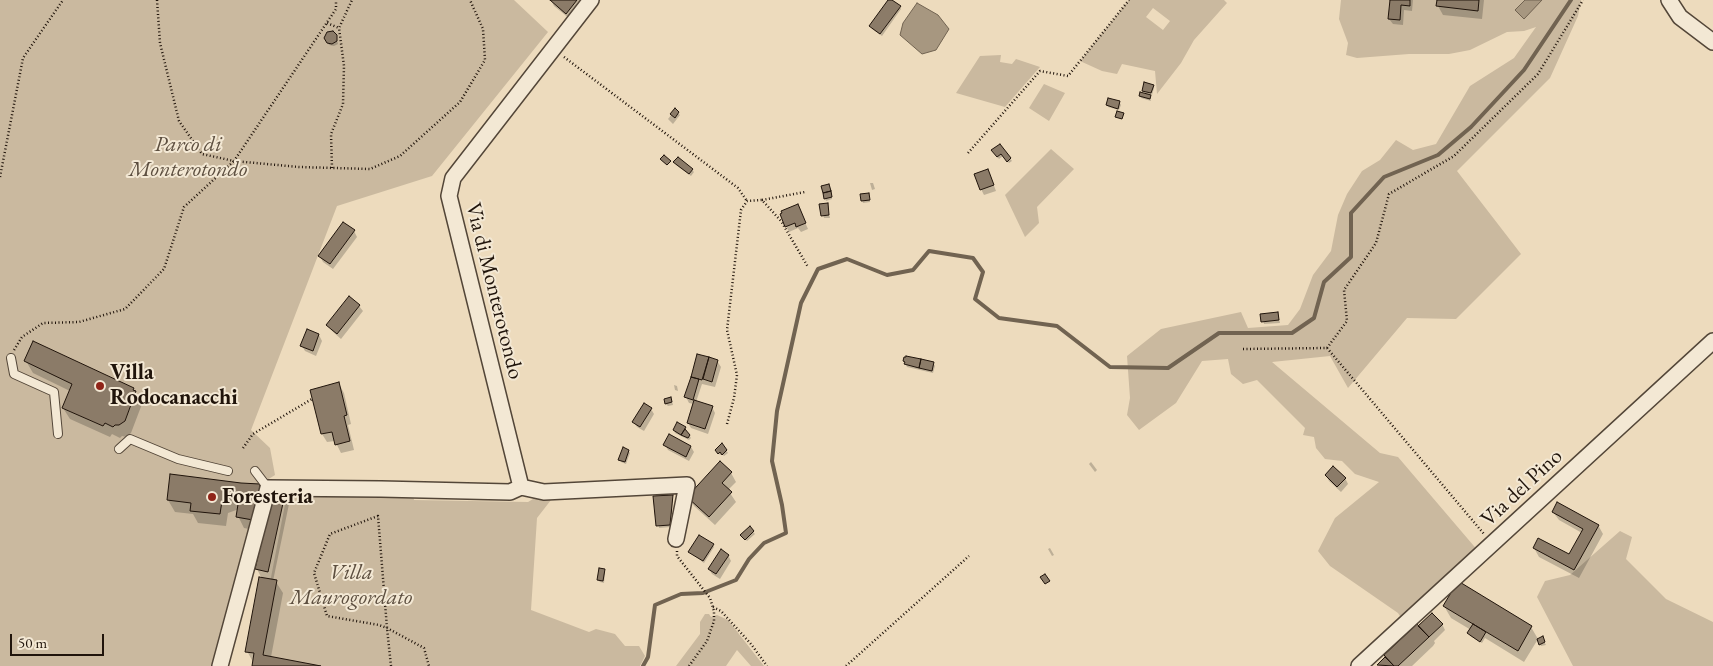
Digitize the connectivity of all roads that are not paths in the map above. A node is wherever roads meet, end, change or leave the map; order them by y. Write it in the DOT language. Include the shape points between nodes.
graph roads {
  1 [pos="591,0"];
  2 [pos="1669,0"];
  3 [pos="1713,42"];
  4 [pos="1713,341"];
  5 [pos="10,358"];
  6 [pos="58,434"];
  7 [pos="119,449"];
  8 [pos="228,471"];
  9 [pos="255,471"];
  10 [pos="521,487"];
  11 [pos="268,488"];
  12 [pos="676,539"];
  13 [pos="220,666"];
  14 [pos="1359,666"];
  1 -- 10 [label="street, Via di Monterotondo" via="453,178 449,196"];
  2 -- 3 [label="street" via="1680,17"];
  4 -- 14 [label="street, Via del Pino"];
  5 -- 6 [label="lane" via="14,374 54,392"];
  7 -- 8 [label="lane" via="130,439 178,460"];
  9 -- 11 [label="lane"];
  10 -- 11 [label="street" via="510,492"];
  10 -- 12 [label="street" via="544,492 687,486"];
  11 -- 13 [label="street"];
}
